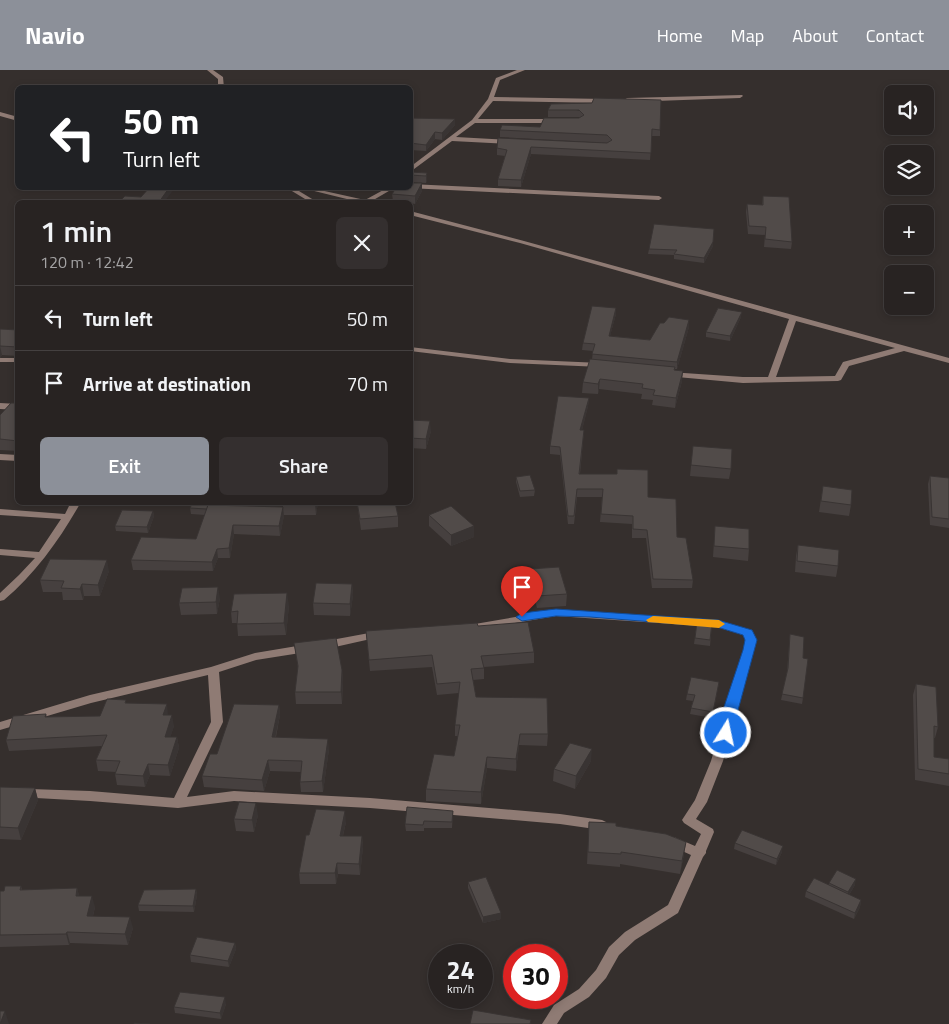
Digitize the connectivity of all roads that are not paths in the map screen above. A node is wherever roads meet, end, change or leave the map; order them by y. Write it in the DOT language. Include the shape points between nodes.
graph roads {
  1 [pos="210,70"];
  2 [pos="522,70"];
  3 [pos="221,85"];
  4 [pos="740,96"];
  5 [pos="491,99"];
  6 [pos="622,100"];
  7 [pos="612,101"];
  8 [pos="0,114"];
  9 [pos="15,118"];
  10 [pos="474,121"];
  11 [pos="560,121"];
  12 [pos="451,139"];
  13 [pos="519,142"];
  14 [pos="413,168"];
  15 [pos="413,186"];
  16 [pos="293,190"];
  17 [pos="314,190"];
  18 [pos="387,190"];
  19 [pos="659,198"];
  20 [pos="311,200"];
  21 [pos="357,200"];
  22 [pos="370,200"];
  23 [pos="413,215"];
  24 [pos="793,318"];
  25 [pos="903,348"];
  26 [pos="413,349"];
  27 [pos="0,360"];
  28 [pos="15,360"];
  29 [pos="949,361"];
  30 [pos="608,366"];
  31 [pos="663,373"];
  32 [pos="771,379"];
  33 [pos="0,406"];
  34 [pos="15,407"];
  35 [pos="0,457"];
  36 [pos="15,458"];
  37 [pos="74,505"];
  38 [pos="0,512"];
  39 [pos="68,517"];
  40 [pos="0,552"];
  41 [pos="42,556"];
  42 [pos="0,598"];
  43 [pos="459,630"];
  44 [pos="392,632"];
  45 [pos="213,670"];
  46 [pos="0,726"];
  47 [pos="0,792"];
  48 [pos="178,804"];
  49 [pos="616,828"];
  50 [pos="661,836"];
  51 [pos="700,853"];
  52 [pos="549,1024"];
  1 -- 3 [label="street" via="221,78"];
  2 -- 5 [label="street" via="498,79"];
  4 -- 6 [label="street"];
  5 -- 7 [label="street"];
  5 -- 10 [label="street"];
  8 -- 9 [label="street"];
  10 -- 11 [label="street"];
  10 -- 12 [label="street"];
  12 -- 13 [label="street"];
  12 -- 14 [label="street"];
  15 -- 19 [label="street"];
  16 -- 20 [label="street"];
  17 -- 21 [label="street"];
  18 -- 22 [label="street"];
  23 -- 24 [label="street"];
  24 -- 25 [label="street"];
  24 -- 32 [label="street"];
  25 -- 29 [label="street"];
  25 -- 32 [label="street" via="846,364 838,378"];
  26 -- 30 [label="street" via="510,361"];
  27 -- 28 [label="street"];
  31 -- 32 [label="street" via="743,380"];
  33 -- 34 [label="street"];
  35 -- 36 [label="street"];
  37 -- 39 [label="street"];
  38 -- 39 [label="street"];
  39 -- 41 [label="street"];
  40 -- 41 [label="street"];
  41 -- 42 [label="street" via="21,581"];
  43 -- 51 [label="street" via="556,612 718,624 748,633 751,640 749,650 726,733 701,802 688,820 708,832"];
  44 -- 45 [label="street" via="255,657"];
  45 -- 46 [label="street" via="90,699"];
  45 -- 48 [label="street" via="217,722"];
  47 -- 48 [label="street"];
  48 -- 49 [label="street" via="234,796 370,803 560,819"];
  50 -- 51 [label="street"];
  51 -- 52 [label="street" via="673,909 630,936 614,951 601,974 584,993 559,1009"];
}
